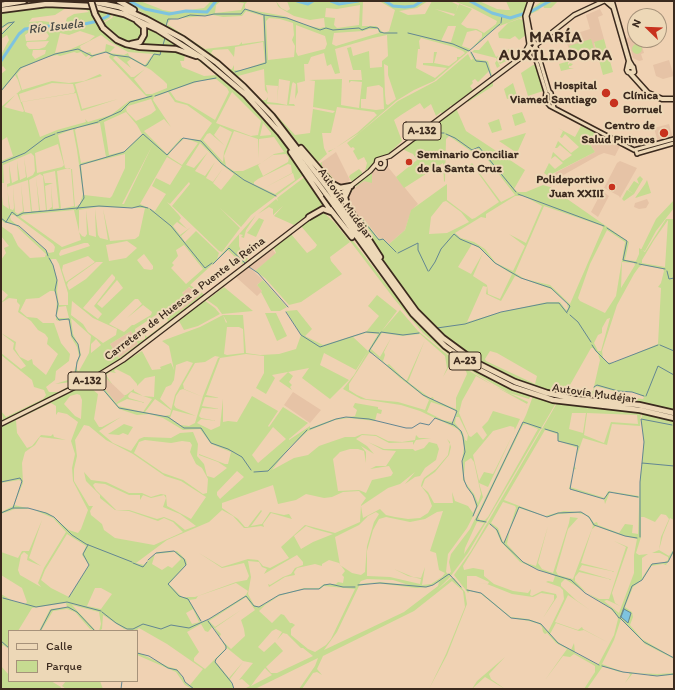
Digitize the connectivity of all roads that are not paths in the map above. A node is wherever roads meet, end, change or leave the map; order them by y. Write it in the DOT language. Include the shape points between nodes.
graph roads {
  1 [pos="12,1"];
  2 [pos="24,1"];
  3 [pos="91,1"];
  4 [pos="119,1"];
  5 [pos="531,1"];
  6 [pos="608,2"];
  7 [pos="1,5"];
  8 [pos="107,6"];
  9 [pos="2,10"];
  10 [pos="119,11"];
  11 [pos="178,36"];
  12 [pos="115,38"];
  13 [pos="533,46"];
  14 [pos="217,69"];
  15 [pos="547,93"];
  16 [pos="551,96"];
  17 [pos="674,99"];
  18 [pos="554,108"];
  19 [pos="272,116"];
  20 [pos="273,124"];
  21 [pos="674,141"];
  22 [pos="390,156"];
  23 [pos="382,159"];
  24 [pos="385,163"];
  25 [pos="376,164"];
  26 [pos="379,168"];
  27 [pos="370,171"];
  28 [pos="331,183"];
  29 [pos="350,187"];
  30 [pos="327,192"];
  31 [pos="339,195"];
  32 [pos="345,200"];
  33 [pos="327,204"];
  34 [pos="336,204"];
  35 [pos="335,215"];
  36 [pos="309,217"];
  37 [pos="388,274"];
  38 [pos="387,280"];
  39 [pos="529,390"];
  40 [pos="565,399"];
  41 [pos="674,413"];
  42 [pos="674,418"];
  43 [pos="1,424"];
  1 -- 7 [label="highway"];
  2 -- 7 [label="highway"];
  3 -- 8 [label="highway, Autovía Mudéjar / A-23"];
  3 -- 12 [label="highway, bridge" via="103,28"];
  4 -- 11 [label="highway"];
  5 -- 13 [label="main road" via="526,19"];
  6 -- 13 [label="main road, A-132" via="574,15"];
  6 -- 17 [label="highway" via="613,7 630,67 634,69 632,72 635,80 650,94 662,99"];
  8 -- 9 [label="highway, Autovía Mudéjar / A-23" via="57,4"];
  8 -- 10 [label="highway, Autovía Mudéjar / A-23"];
  10 -- 11 [label="highway, Autovía Mudéjar / A-23" via="146,19"];
  10 -- 12 [label="highway" via="142,24 144,35 140,42 134,44"];
  10 -- 14 [label="highway, Autovía Mudéjar / A-23" via="158,30"];
  11 -- 19 [label="highway, Autovía Mudéjar / A-23" via="224,68"];
  12 -- 14 [label="highway" via="134,46 184,51"];
  13 -- 15 [label="main road"];
  13 -- 22 [label="main road, A-132"];
  14 -- 20 [label="highway, Autovía Mudéjar / A-23"];
  15 -- 16 [label="main road"];
  15 -- 16 [label="main road" via="547,97"];
  15 -- 18 [label="main road" via="546,102"];
  16 -- 18 [label="main road"];
  18 -- 21 [label="main road" via="636,150"];
  19 -- 28 [label="highway"];
  19 -- 30 [label="highway, Autovía Mudéjar / A-23"];
  20 -- 30 [label="highway, Autovía Mudéjar / A-23"];
  20 -- 33 [label="highway"];
  22 -- 23 [label="main road, A-132"];
  22 -- 24 [label="main road, A-132"];
  23 -- 24 [label="main road"];
  23 -- 25 [label="main road, A-132" via="377,160"];
  24 -- 26 [label="main road, A-132" via="384,167"];
  25 -- 26 [label="main road"];
  25 -- 27 [label="main road, A-132"];
  26 -- 27 [label="main road, A-132"];
  27 -- 29 [label="main road, A-132"];
  28 -- 29 [label="highway" via="340,188"];
  28 -- 31 [label="highway"];
  29 -- 31 [label="main road, Carretera de Huesca a Puente la Reina / A-132"];
  29 -- 32 [label="highway"];
  30 -- 34 [label="highway, Autovía Mudéjar / A-23, bridge"];
  31 -- 32 [label="highway"];
  31 -- 33 [label="main road, Carretera de Huesca a Puente la Reina / A-132"];
  32 -- 37 [label="highway"];
  33 -- 35 [label="highway"];
  33 -- 36 [label="main road, Carretera de Huesca a Puente la Reina / A-132"];
  34 -- 37 [label="highway, Autovía Mudéjar / A-23"];
  34 -- 38 [label="highway, Autovía Mudéjar / A-23"];
  35 -- 36 [label="highway" via="323,209"];
  35 -- 38 [label="highway"];
  36 -- 43 [label="main road, Carretera de Huesca a Puente la Reina / A-132" via="116,364"];
  37 -- 39 [label="highway, Autovía Mudéjar / A-23" via="421,316 455,348 490,371"];
  38 -- 39 [label="highway, Autovía Mudéjar / A-23" via="418,320 452,351 491,377"];
  39 -- 40 [label="highway, Autovía Mudéjar / A-23"];
  40 -- 41 [label="highway, Autovía Mudéjar / A-23" via="639,405"];
  40 -- 42 [label="highway, Autovía Mudéjar / A-23" via="640,410"];
}
